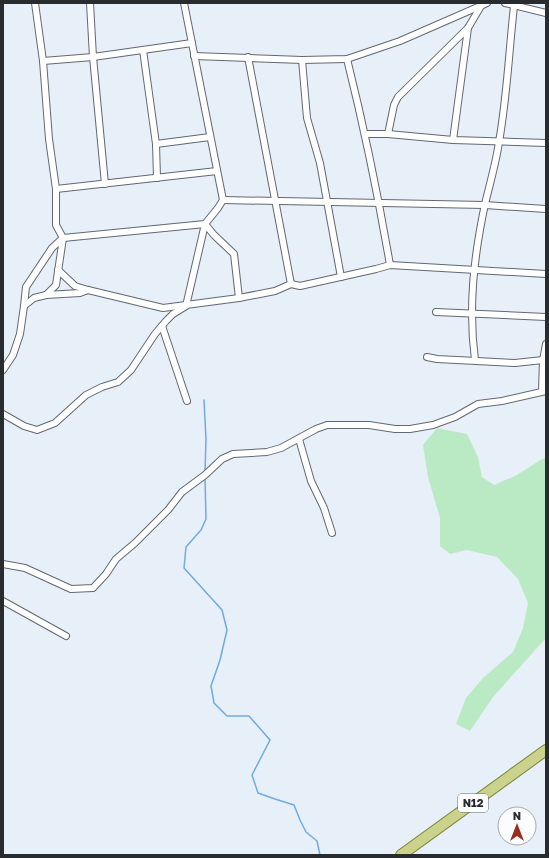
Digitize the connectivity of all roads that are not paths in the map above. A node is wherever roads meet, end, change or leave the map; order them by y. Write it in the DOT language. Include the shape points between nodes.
graph roads {
  1 [pos="35,3"];
  2 [pos="90,3"];
  3 [pos="184,3"];
  4 [pos="505,3"];
  5 [pos="484,4"];
  6 [pos="514,6"];
  7 [pos="546,13"];
  8 [pos="468,28"];
  9 [pos="192,43"];
  10 [pos="143,50"];
  11 [pos="194,56"];
  12 [pos="93,57"];
  13 [pos="248,57"];
  14 [pos="347,59"];
  15 [pos="302,60"];
  16 [pos="42,61"];
  17 [pos="365,134"];
  18 [pos="388,134"];
  19 [pos="546,135"];
  20 [pos="210,137"];
  21 [pos="453,140"];
  22 [pos="499,142"];
  23 [pos="546,143"];
  24 [pos="156,144"];
  25 [pos="217,171"];
  26 [pos="157,178"];
  27 [pos="105,184"];
  28 [pos="56,189"];
  29 [pos="223,200"];
  30 [pos="276,200"];
  31 [pos="327,203"];
  32 [pos="380,203"];
  33 [pos="485,205"];
  34 [pos="546,209"];
  35 [pos="205,224"];
  36 [pos="63,238"];
  37 [pos="390,265"];
  38 [pos="58,270"];
  39 [pos="474,271"];
  40 [pos="546,274"];
  41 [pos="341,277"];
  42 [pos="291,284"];
  43 [pos="88,290"];
  44 [pos="46,295"];
  45 [pos="239,298"];
  46 [pos="24,306"];
  47 [pos="186,306"];
  48 [pos="436,312"];
  49 [pos="472,313"];
  50 [pos="546,317"];
  51 [pos="162,326"];
  52 [pos="546,344"];
  53 [pos="427,357"];
  54 [pos="476,360"];
  55 [pos="543,360"];
  56 [pos="3,370"];
  57 [pos="544,391"];
  58 [pos="187,401"];
  59 [pos="3,414"];
  60 [pos="299,439"];
  61 [pos="332,533"];
  62 [pos="3,564"];
  63 [pos="3,601"];
  64 [pos="66,636"];
  65 [pos="546,750"];
  66 [pos="401,855"];
  1 -- 16 [label="street"];
  2 -- 12 [label="street"];
  3 -- 9 [label="street"];
  4 -- 6 [label="street"];
  5 -- 8 [label="street"];
  5 -- 14 [label="street" via="400,41"];
  6 -- 7 [label="street"];
  6 -- 22 [label="street"];
  8 -- 18 [label="street" via="398,97"];
  8 -- 21 [label="street"];
  9 -- 10 [label="street"];
  9 -- 11 [label="street"];
  10 -- 12 [label="street"];
  10 -- 24 [label="street"];
  11 -- 13 [label="street"];
  11 -- 20 [label="street"];
  12 -- 16 [label="street"];
  12 -- 27 [label="street"];
  13 -- 15 [label="street"];
  13 -- 30 [label="street"];
  14 -- 15 [label="street"];
  14 -- 17 [label="street"];
  15 -- 31 [label="street" via="307,118 320,163"];
  16 -- 28 [label="street"];
  17 -- 18 [label="street"];
  17 -- 32 [label="street"];
  18 -- 21 [label="street"];
  19 -- 23 [label="street"];
  20 -- 24 [label="street"];
  20 -- 25 [label="street"];
  21 -- 22 [label="street"];
  22 -- 23 [label="street"];
  22 -- 33 [label="street"];
  24 -- 26 [label="street"];
  25 -- 26 [label="street"];
  25 -- 29 [label="street"];
  26 -- 27 [label="street"];
  27 -- 28 [label="street"];
  28 -- 36 [label="street" via="56,224"];
  29 -- 30 [label="street"];
  29 -- 35 [label="street"];
  30 -- 31 [label="street"];
  30 -- 42 [label="street"];
  31 -- 32 [label="street"];
  31 -- 41 [label="street"];
  32 -- 33 [label="street"];
  32 -- 37 [label="street"];
  33 -- 34 [label="street"];
  33 -- 39 [label="street"];
  35 -- 36 [label="street"];
  35 -- 45 [label="street" via="234,254"];
  35 -- 47 [label="street"];
  36 -- 38 [label="street"];
  36 -- 46 [label="street" via="52,248 26,287"];
  37 -- 39 [label="street"];
  37 -- 41 [label="street"];
  38 -- 43 [label="street" via="75,286"];
  38 -- 44 [label="street" via="56,285"];
  39 -- 40 [label="street"];
  39 -- 49 [label="street"];
  41 -- 42 [label="street" via="300,286"];
  42 -- 45 [label="street" via="274,291"];
  43 -- 44 [label="street" via="80,293"];
  43 -- 47 [label="street" via="163,308"];
  44 -- 46 [label="street" via="34,298"];
  45 -- 47 [label="street"];
  46 -- 56 [label="street" via="20,334 13,355"];
  47 -- 51 [label="street" via="173,314"];
  48 -- 49 [label="street"];
  49 -- 50 [label="street"];
  49 -- 54 [label="street"];
  51 -- 58 [label="street"];
  51 -- 59 [label="street" via="131,370 118,382 86,395 56,423 37,430"];
  52 -- 55 [label="street"];
  53 -- 54 [label="street"];
  54 -- 55 [label="street" via="515,363"];
  55 -- 57 [label="street"];
  57 -- 60 [label="street" via="525,397 478,404 455,417 433,425 410,429 369,425 327,425"];
  60 -- 61 [label="street" via="311,482 324,508"];
  60 -- 62 [label="street" via="267,452 233,454 222,459 182,492 168,510 116,559 93,588 71,589 25,568"];
  63 -- 64 [label="street"];
  65 -- 66 [label="main road, N12"];
}
